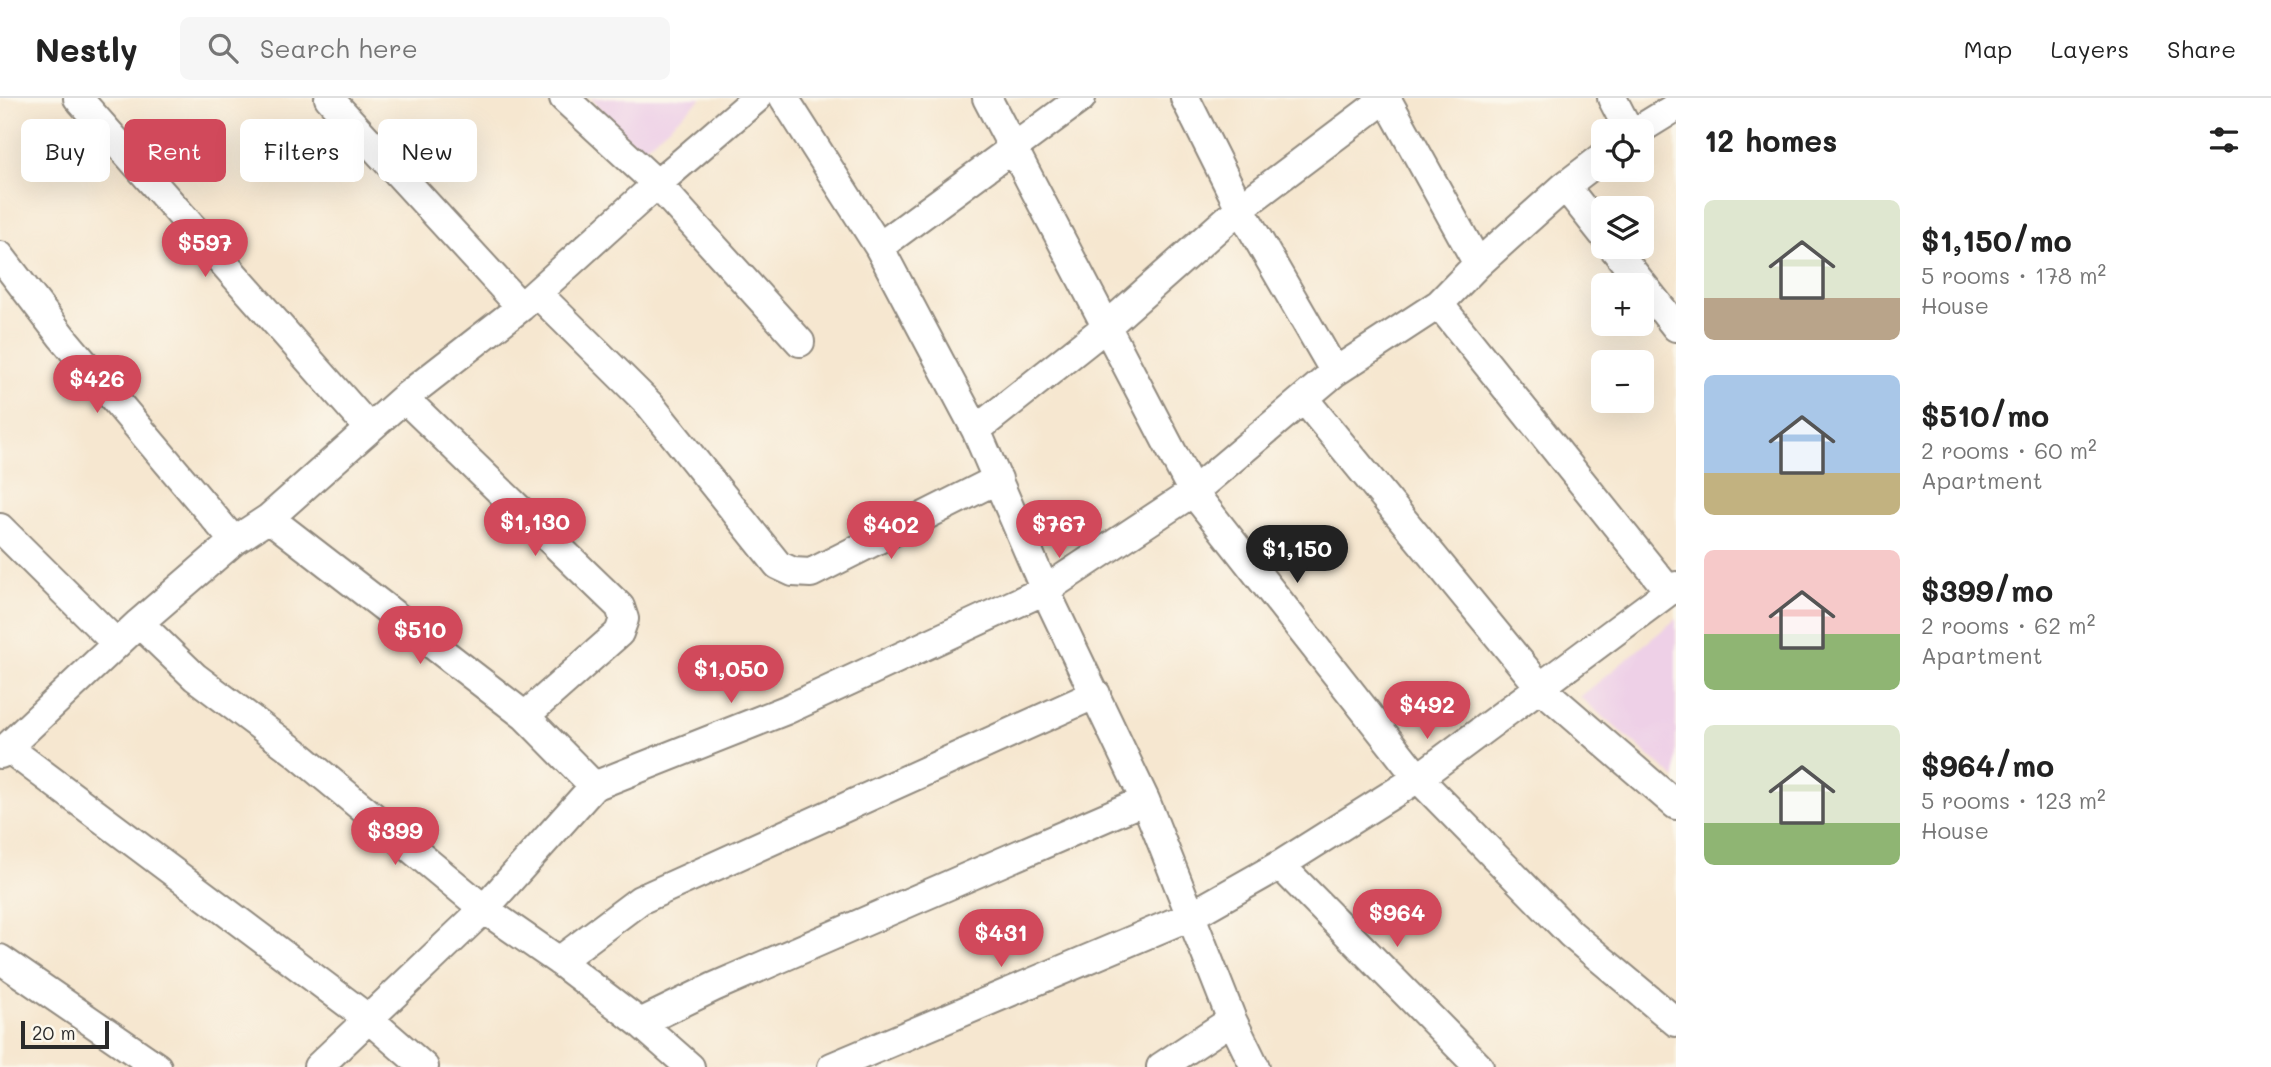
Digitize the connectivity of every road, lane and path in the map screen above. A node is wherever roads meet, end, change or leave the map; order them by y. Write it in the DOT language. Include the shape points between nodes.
graph roads {
  1 [pos="78,98"];
  2 [pos="329,98"];
  3 [pos="564,98"];
  4 [pos="757,98"];
  5 [pos="784,98"];
  6 [pos="987,98"];
  7 [pos="1081,98"];
  8 [pos="1185,98"];
  9 [pos="1386,98"];
  10 [pos="1612,98"];
  11 [pos="1676,107"];
  12 [pos="1623,119"];
  13 [pos="1654,121"];
  14 [pos="1014,149"];
  15 [pos="1591,166"];
  16 [pos="657,184"];
  17 [pos="1565,186"];
  18 [pos="1240,208"];
  19 [pos="1591,219"];
  20 [pos="879,247"];
  21 [pos="0,256"];
  22 [pos="1622,259"];
  23 [pos="1478,264"];
  24 [pos="529,300"];
  25 [pos="1439,304"];
  26 [pos="1107,326"];
  27 [pos="1676,327"];
  28 [pos="800,342"];
  29 [pos="1335,372"];
  30 [pos="404,398"];
  31 [pos="1304,398"];
  32 [pos="369,428"];
  33 [pos="976,430"];
  34 [pos="998,480"];
  35 [pos="1194,492"];
  36 [pos="270,518"];
  37 [pos="0,527"];
  38 [pos="234,541"];
  39 [pos="1672,588"];
  40 [pos="1045,590"];
  41 [pos="139,623"];
  42 [pos="117,644"];
  43 [pos="1541,688"];
  44 [pos="1096,694"];
  45 [pos="525,716"];
  46 [pos="4,751"];
  47 [pos="1418,778"];
  48 [pos="594,786"];
  49 [pos="1145,800"];
  50 [pos="1676,805"];
  51 [pos="1280,865"];
  52 [pos="484,909"];
  53 [pos="1190,916"];
  54 [pos="0,959"];
  55 [pos="559,961"];
  56 [pos="370,1020"];
  57 [pos="1232,1020"];
  58 [pos="1676,1022"];
  59 [pos="640,1023"];
  60 [pos="157,1067"];
  61 [pos="318,1067"];
  62 [pos="424,1067"];
  63 [pos="690,1067"];
  64 [pos="832,1067"];
  65 [pos="1161,1067"];
  66 [pos="1255,1067"];
  67 [pos="1479,1067"];
  1 -- 32 [label="street"];
  2 -- 24 [label="street"];
  3 -- 16 [label="street"];
  4 -- 16 [label="street"];
  5 -- 20 [label="street"];
  6 -- 14 [label="street"];
  7 -- 14 [label="street"];
  8 -- 18 [label="street"];
  9 -- 18 [label="street"];
  9 -- 23 [label="street"];
  10 -- 12 [label="street"];
  11 -- 13 [label="street"];
  14 -- 20 [label="street"];
  14 -- 26 [label="street"];
  15 -- 17 [label="street"];
  16 -- 24 [label="street"];
  16 -- 28 [label="street"];
  17 -- 19 [label="street"];
  17 -- 23 [label="street"];
  18 -- 26 [label="street"];
  18 -- 29 [label="street"];
  20 -- 33 [label="street"];
  21 -- 38 [label="street"];
  22 -- 27 [label="street"];
  23 -- 25 [label="street"];
  24 -- 30 [label="street"];
  24 -- 34 [label="street" via="650,405 778,565 793,572 811,573 838,561"];
  25 -- 29 [label="street"];
  25 -- 39 [label="street"];
  26 -- 33 [label="street"];
  26 -- 35 [label="street"];
  29 -- 31 [label="street"];
  30 -- 32 [label="street"];
  30 -- 45 [label="street" via="620,607 624,618 619,633"];
  31 -- 35 [label="street"];
  31 -- 43 [label="street"];
  32 -- 36 [label="street"];
  33 -- 34 [label="street"];
  34 -- 40 [label="street"];
  35 -- 40 [label="street"];
  35 -- 47 [label="street"];
  36 -- 38 [label="street"];
  36 -- 45 [label="street"];
  37 -- 42 [label="street"];
  38 -- 41 [label="street"];
  39 -- 43 [label="street"];
  40 -- 44 [label="street"];
  40 -- 48 [label="street" via="786,710"];
  41 -- 42 [label="street"];
  41 -- 52 [label="street" via="195,677 295,752"];
  42 -- 46 [label="street"];
  43 -- 47 [label="street"];
  43 -- 50 [label="street"];
  44 -- 49 [label="street"];
  44 -- 55 [label="street" via="640,900"];
  45 -- 48 [label="street"];
  46 -- 56 [label="street"];
  47 -- 51 [label="street"];
  47 -- 58 [label="street" via="1571,934"];
  48 -- 52 [label="street"];
  49 -- 53 [label="street"];
  49 -- 59 [label="street"];
  51 -- 53 [label="street"];
  51 -- 67 [label="street"];
  52 -- 55 [label="street"];
  52 -- 56 [label="street"];
  53 -- 57 [label="street"];
  53 -- 64 [label="street"];
  54 -- 60 [label="street"];
  55 -- 59 [label="street"];
  56 -- 61 [label="street"];
  56 -- 62 [label="street"];
  57 -- 65 [label="street"];
  57 -- 66 [label="street"];
  59 -- 63 [label="street"];
}
